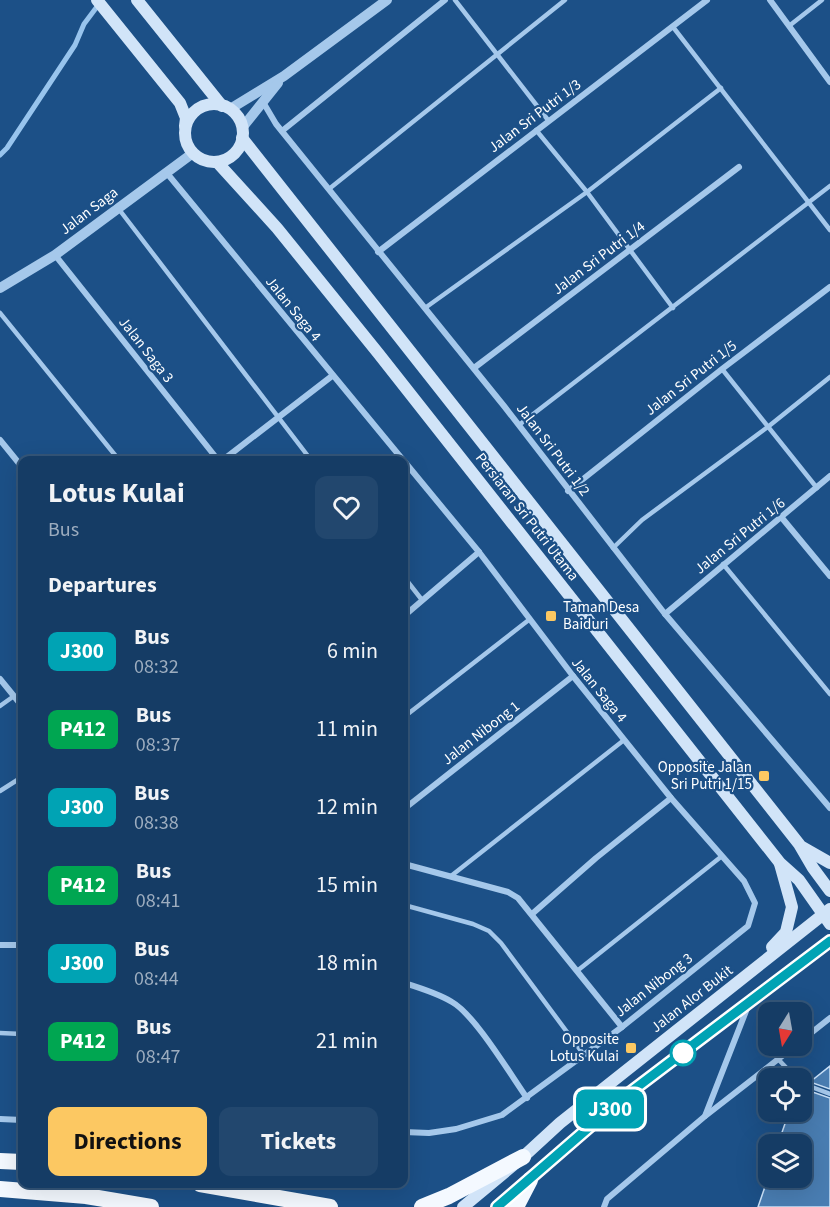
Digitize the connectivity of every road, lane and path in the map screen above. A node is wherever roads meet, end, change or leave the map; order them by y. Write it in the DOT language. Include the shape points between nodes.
graph roads {
  1 [pos="97,0"];
  2 [pos="387,0"];
  3 [pos="445,0"];
  4 [pos="455,0"];
  5 [pos="565,0"];
  6 [pos="707,0"];
  7 [pos="770,0"];
  8 [pos="822,0"];
  9 [pos="140,4"];
  10 [pos="673,27"];
  11 [pos="788,27"];
  12 [pos="498,55"];
  13 [pos="284,75"];
  14 [pos="830,82"];
  15 [pos="722,88"];
  16 [pos="263,102"];
  17 [pos="226,107"];
  18 [pos="548,120"];
  19 [pos="185,126"];
  20 [pos="536,130"];
  21 [pos="282,131"];
  22 [pos="242,133"];
  23 [pos="193,153"];
  24 [pos="217,162"];
  25 [pos="739,167"];
  26 [pos="166,172"];
  27 [pos="830,186"];
  28 [pos="329,189"];
  29 [pos="587,192"];
  30 [pos="809,202"];
  31 [pos="118,208"];
  32 [pos="830,230"];
  33 [pos="629,250"];
  34 [pos="378,252"];
  35 [pos="55,255"];
  36 [pos="830,286"];
  37 [pos="0,288"];
  38 [pos="425,308"];
  39 [pos="673,308"];
  40 [pos="0,313"];
  41 [pos="474,368"];
  42 [pos="722,369"];
  43 [pos="332,376"];
  44 [pos="830,377"];
  45 [pos="278,418"];
  46 [pos="519,425"];
  47 [pos="769,426"];
  48 [pos="0,440"];
  49 [pos="116,456"];
  50 [pos="215,456"];
  51 [pos="228,456"];
  52 [pos="308,456"];
  53 [pos="399,456"];
  54 [pos="18,462"];
  55 [pos="408,467"];
  56 [pos="830,476"];
  57 [pos="817,488"];
  58 [pos="568,490"];
  59 [pos="782,518"];
  60 [pos="613,548"];
  61 [pos="479,552"];
  62 [pos="723,564"];
  63 [pos="830,576"];
  64 [pos="408,582"];
  65 [pos="422,600"];
  66 [pos="408,612"];
  67 [pos="665,614"];
  68 [pos="530,619"];
  69 [pos="573,676"];
  70 [pos="0,679"];
  71 [pos="830,694"];
  72 [pos="14,696"];
  73 [pos="18,701"];
  74 [pos="0,706"];
  75 [pos="408,714"];
  76 [pos="624,740"];
  77 [pos="18,780"];
  78 [pos="0,791"];
  79 [pos="671,798"];
  80 [pos="408,806"];
  81 [pos="830,808"];
  82 [pos="799,844"];
  83 [pos="722,856"];
  84 [pos="780,863"];
  85 [pos="830,863"];
  86 [pos="408,865"];
  87 [pos="451,876"];
  88 [pos="830,891"];
  89 [pos="755,903"];
  90 [pos="408,906"];
  91 [pos="532,914"];
  92 [pos="828,916"];
  93 [pos="830,941"];
  94 [pos="0,945"];
  95 [pos="18,945"];
  96 [pos="577,971"];
  97 [pos="743,978"];
  98 [pos="408,984"];
  99 [pos="749,1002"];
  100 [pos="830,1018"];
  101 [pos="622,1027"];
  102 [pos="812,1032"];
  103 [pos="0,1033"];
  104 [pos="18,1034"];
  105 [pos="584,1055"];
  106 [pos="782,1056"];
  107 [pos="778,1059"];
  108 [pos="787,1068"];
  109 [pos="812,1088"];
  110 [pos="830,1095"];
  111 [pos="527,1098"];
  112 [pos="704,1117"];
  113 [pos="0,1119"];
  114 [pos="18,1120"];
  115 [pos="408,1132"];
  116 [pos="523,1157"];
  117 [pos="0,1161"];
  118 [pos="18,1162"];
  119 [pos="530,1180"];
  120 [pos="203,1188"];
  121 [pos="223,1188"];
  122 [pos="0,1189"];
  123 [pos="152,1207"];
  124 [pos="275,1207"];
  125 [pos="330,1207"];
  126 [pos="422,1207"];
  127 [pos="463,1207"];
  128 [pos="497,1207"];
  129 [pos="516,1207"];
  130 [pos="604,1207"];
  1 -- 19 [label="main road" via="180,103"];
  2 -- 13 [label="street"];
  3 -- 21 [label="street"];
  4 -- 12 [label="lane"];
  5 -- 12 [label="lane"];
  6 -- 10 [label="street, Jalan Sri Putri 1/3"];
  7 -- 11 [label="street"];
  8 -- 11 [label="lane"];
  9 -- 17 [label="main road"];
  10 -- 15 [label="lane"];
  10 -- 18 [label="street, Jalan Sri Putri 1/3"];
  11 -- 14 [label="street"];
  12 -- 18 [label="lane"];
  12 -- 28 [label="lane"];
  13 -- 16 [label="street"];
  13 -- 17 [label="street"];
  15 -- 29 [label="lane"];
  15 -- 30 [label="lane"];
  16 -- 21 [label="street, Jalan Sri Putri 1/2"];
  16 -- 22 [label="street"];
  17 -- 19 [label="main road" via="203,106"];
  17 -- 22 [label="main road" via="236,115"];
  18 -- 20 [label="street, Jalan Sri Putri 1/3"];
  19 -- 23 [label="main road" via="184,136"];
  20 -- 29 [label="lane"];
  20 -- 34 [label="street, Jalan Sri Putri 1/3"];
  21 -- 28 [label="street, Jalan Sri Putri 1/2"];
  22 -- 24 [label="main road" via="234,154"];
  22 -- 82 [label="main road, Persiaran Sri Putri Utama"];
  23 -- 24 [label="main road"];
  23 -- 26 [label="street, Jalan Saga"];
  24 -- 84 [label="main road, Persiaran Sri Putri Utama" via="277,228 378,352"];
  25 -- 33 [label="street, Jalan Sri Putri 1/4"];
  26 -- 31 [label="street, Jalan Saga"];
  26 -- 43 [label="street, Jalan Saga 4"];
  27 -- 30 [label="lane"];
  28 -- 34 [label="street, Jalan Sri Putri 1/2"];
  29 -- 33 [label="lane"];
  29 -- 38 [label="lane"];
  30 -- 32 [label="lane"];
  30 -- 39 [label="lane"];
  31 -- 35 [label="street, Jalan Saga"];
  31 -- 45 [label="lane"];
  33 -- 39 [label="lane"];
  33 -- 41 [label="street, Jalan Sri Putri 1/4"];
  34 -- 38 [label="street, Jalan Sri Putri 1/2"];
  35 -- 37 [label="street, Jalan Saga"];
  35 -- 50 [label="street, Jalan Saga 3"];
  36 -- 42 [label="street, Jalan Sri Putri 1/5"];
  38 -- 41 [label="street, Jalan Sri Putri 1/2"];
  39 -- 46 [label="lane"];
  40 -- 49 [label="lane"];
  41 -- 46 [label="street, Jalan Sri Putri 1/2"];
  42 -- 47 [label="lane"];
  42 -- 58 [label="street, Jalan Sri Putri 1/5"];
  43 -- 45 [label="street"];
  43 -- 53 [label="street, Jalan Saga 4"];
  44 -- 47 [label="lane"];
  45 -- 51 [label="street"];
  45 -- 52 [label="lane"];
  46 -- 58 [label="street, Jalan Sri Putri 1/2"];
  47 -- 57 [label="lane"];
  47 -- 60 [label="lane" via="642,520"];
  48 -- 54 [label="street"];
  55 -- 61 [label="street, Jalan Saga 4"];
  56 -- 57 [label="street, Jalan Sri Putri 1/6"];
  57 -- 59 [label="street, Jalan Sri Putri 1/6"];
  58 -- 60 [label="street, Jalan Sri Putri 1/2"];
  59 -- 62 [label="street, Jalan Sri Putri 1/6"];
  59 -- 63 [label="street"];
  60 -- 67 [label="street, Jalan Sri Putri 1/2"];
  61 -- 65 [label="street"];
  61 -- 68 [label="street, Jalan Saga 4"];
  62 -- 67 [label="street, Jalan Sri Putri 1/6"];
  62 -- 71 [label="lane"];
  64 -- 65 [label="lane"];
  65 -- 66 [label="street"];
  67 -- 81 [label="street, Jalan Sri Putri 1/2"];
  68 -- 69 [label="street, Jalan Saga 4"];
  68 -- 75 [label="lane"];
  69 -- 76 [label="street, Jalan Saga 4"];
  69 -- 80 [label="street, Jalan Nibong 1"];
  70 -- 72 [label="street"];
  72 -- 73 [label="street"];
  72 -- 74 [label="lane"];
  76 -- 79 [label="street, Jalan Saga 4"];
  76 -- 87 [label="lane"];
  77 -- 78 [label="lane"];
  79 -- 83 [label="street, Jalan Saga 4"];
  79 -- 91 [label="street"];
  82 -- 85 [label="main road"];
  82 -- 88 [label="main road, Persiaran Sri Putri Utama"];
  83 -- 89 [label="street, Jalan Saga 4" via="744,881"];
  83 -- 96 [label="lane"];
  84 -- 92 [label="main road, Persiaran Sri Putri Utama"];
  84 -- 97 [label="main road" via="792,907 786,932"];
  86 -- 87 [label="street"];
  87 -- 91 [label="street" via="508,892"];
  89 -- 101 [label="street, Jalan Nibong 3" via="748,926"];
  90 -- 105 [label="lane" via="489,931"];
  91 -- 96 [label="street"];
  92 -- 97 [label="main road, Jalan Alor Bukit"];
  93 -- 99 [label="main road"];
  94 -- 95 [label="street"];
  96 -- 101 [label="street"];
  97 -- 116 [label="main road, Jalan Alor Bukit" via="560,1123"];
  98 -- 111 [label="street" via="454,1002 468,1015"];
  99 -- 112 [label="street"];
  99 -- 119 [label="main road" via="624,1097"];
  100 -- 102 [label="street"];
  101 -- 105 [label="street, Jalan Nibong 3"];
  103 -- 104 [label="lane"];
  105 -- 111 [label="street, Jalan Nibong 3"];
  106 -- 107 [label="street"];
  107 -- 108 [label="lane"];
  107 -- 112 [label="street"];
  109 -- 110 [label="lane"];
  111 -- 115 [label="street, Jalan Nibong 3" via="502,1115 476,1124 429,1133"];
  112 -- 130 [label="street" via="607,1199"];
  113 -- 114 [label="street"];
  116 -- 126 [label="highway"];
  116 -- 127 [label="main road, Jalan Alor Bukit"];
  117 -- 118 [label="highway"];
  119 -- 128 [label="main road"];
  119 -- 129 [label="highway"];
  120 -- 124 [label="highway"];
  121 -- 125 [label="highway"];
  122 -- 123 [label="highway" via="86,1196"];
}
